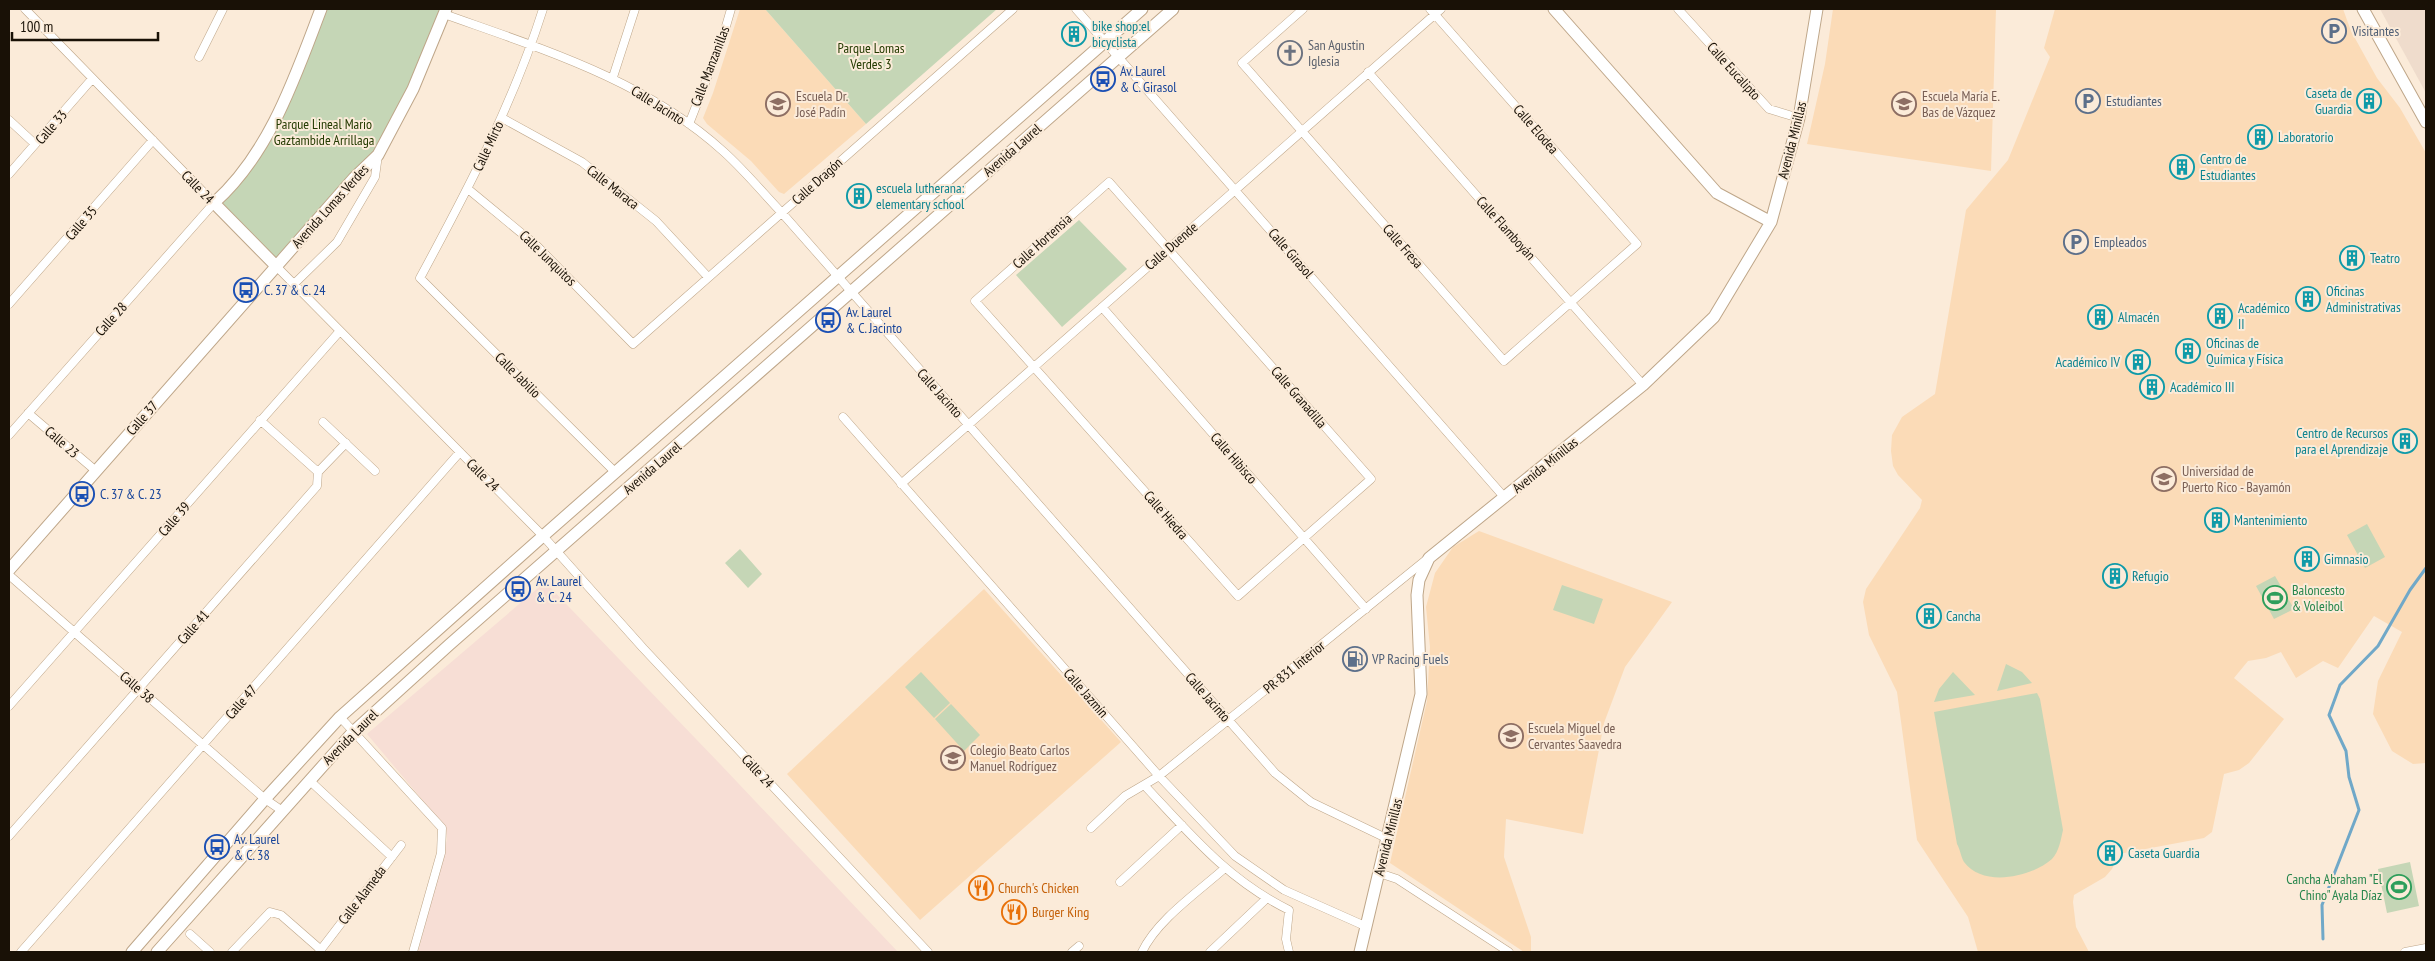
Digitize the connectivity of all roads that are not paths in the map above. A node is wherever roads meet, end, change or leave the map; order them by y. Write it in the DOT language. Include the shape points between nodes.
graph roads {
  1 [pos="25,9"];
  2 [pos="223,9"];
  3 [pos="321,9"];
  4 [pos="543,9"];
  5 [pos="635,9"];
  6 [pos="731,9"];
  7 [pos="1013,9"];
  8 [pos="1076,9"];
  9 [pos="1142,9"];
  10 [pos="1173,9"];
  11 [pos="1303,9"];
  12 [pos="1554,9"];
  13 [pos="1678,9"];
  14 [pos="1817,9"];
  15 [pos="2363,9"];
  16 [pos="1435,10"];
  17 [pos="445,12"];
  18 [pos="1105,41"];
  19 [pos="532,45"];
  20 [pos="1119,56"];
  21 [pos="199,57"];
  22 [pos="1368,72"];
  23 [pos="613,77"];
  24 [pos="92,79"];
  25 [pos="502,118"];
  26 [pos="1800,118"];
  27 [pos="9,120"];
  28 [pos="2426,122"];
  29 [pos="689,124"];
  30 [pos="1302,131"];
  31 [pos="153,140"];
  32 [pos="36,144"];
  33 [pos="378,155"];
  34 [pos="9,174"];
  35 [pos="468,189"];
  36 [pos="1235,190"];
  37 [pos="214,203"];
  38 [pos="782,213"];
  39 [pos="1771,222"];
  40 [pos="1168,249"];
  41 [pos="276,266"];
  42 [pos="708,277"];
  43 [pos="836,277"];
  44 [pos="420,278"];
  45 [pos="294,284"];
  46 [pos="850,293"];
  47 [pos="1571,302"];
  48 [pos="9,304"];
  49 [pos="1102,307"];
  50 [pos="339,332"];
  51 [pos="622,332"];
  52 [pos="1035,366"];
  53 [pos="1643,385"];
  54 [pos="28,412"];
  55 [pos="843,417"];
  56 [pos="260,420"];
  57 [pos="323,422"];
  58 [pos="968,424"];
  59 [pos="9,435"];
  60 [pos="346,443"];
  61 [pos="460,452"];
  62 [pos="96,471"];
  63 [pos="375,471"];
  64 [pos="318,472"];
  65 [pos="615,472"];
  66 [pos="901,484"];
  67 [pos="1505,498"];
  68 [pos="543,536"];
  69 [pos="1304,537"];
  70 [pos="557,551"];
  71 [pos="1429,558"];
  72 [pos="9,570"];
  73 [pos="9,575"];
  74 [pos="1366,609"];
  75 [pos="74,632"];
  76 [pos="138,689"];
  77 [pos="9,706"];
  78 [pos="340,718"];
  79 [pos="1228,720"];
  80 [pos="353,732"];
  81 [pos="203,745"];
  82 [pos="1159,776"];
  83 [pos="308,780"];
  84 [pos="1145,786"];
  85 [pos="265,799"];
  86 [pos="282,810"];
  87 [pos="1182,825"];
  88 [pos="1092,828"];
  89 [pos="9,836"];
  90 [pos="1388,839"];
  91 [pos="401,845"];
  92 [pos="392,857"];
  93 [pos="1225,868"];
  94 [pos="1379,873"];
  95 [pos="1120,882"];
  96 [pos="1266,899"];
  97 [pos="1365,926"];
  98 [pos="190,934"];
  99 [pos="1079,946"];
  100 [pos="2426,948"];
  101 [pos="320,951"];
  102 [pos="21,952"];
  103 [pos="132,952"];
  104 [pos="157,952"];
  105 [pos="210,952"];
  106 [pos="232,952"];
  107 [pos="413,952"];
  108 [pos="928,952"];
  109 [pos="1072,952"];
  110 [pos="1142,952"];
  111 [pos="1210,952"];
  112 [pos="1289,952"];
  113 [pos="1360,952"];
  114 [pos="1510,952"];
  115 [pos="2405,952"];
  1 -- 24 [label="street, Calle 24"];
  2 -- 21 [label="street"];
  3 -- 37 [label="street" via="291,86 255,156"];
  4 -- 19 [label="street, Calle Mirto"];
  5 -- 23 [label="street"];
  6 -- 29 [label="street, Calle Manzanillas"];
  7 -- 38 [label="street, Calle Dragón"];
  8 -- 18 [label="street, Calle Girasol"];
  9 -- 18 [label="street, Avenida Laurel"];
  10 -- 20 [label="street, Avenida Laurel"];
  11 -- 30 [label="street, Calle Fresa" via="1242,63"];
  12 -- 39 [label="street" via="1717,193"];
  13 -- 26 [label="street, Calle Eucalipto" via="1769,109"];
  14 -- 26 [label="street, Avenida Minillas"];
  15 -- 28 [label="street"];
  16 -- 22 [label="street, Calle Duende"];
  16 -- 47 [label="street, Calle Elodea" via="1637,244"];
  17 -- 19 [label="street, Calle Jacinto"];
  17 -- 33 [label="street, Avenida Lomas Verdes" via="413,89"];
  18 -- 20 [label="street, Calle Girasol"];
  18 -- 43 [label="street, Avenida Laurel"];
  19 -- 23 [label="street, Calle Jacinto"];
  19 -- 25 [label="street, Calle Mirto"];
  20 -- 36 [label="street, Calle Girasol"];
  20 -- 46 [label="street, Avenida Laurel"];
  22 -- 30 [label="street, Calle Duende"];
  22 -- 47 [label="street, Calle Flamboyán"];
  23 -- 29 [label="street, Calle Jacinto"];
  24 -- 31 [label="street, Calle 24"];
  24 -- 32 [label="street, Calle 33"];
  25 -- 35 [label="street, Calle Mirto"];
  25 -- 42 [label="street, Calle Maraca" via="582,162 656,221"];
  26 -- 39 [label="street, Avenida Minillas"];
  27 -- 32 [label="street"];
  29 -- 38 [label="street, Calle Jacinto" via="724,152"];
  30 -- 36 [label="street, Calle Duende"];
  30 -- 47 [label="street, Calle Fresa" via="1504,361"];
  31 -- 37 [label="street, Calle 24"];
  31 -- 48 [label="street, Calle 35"];
  32 -- 34 [label="street, Calle 33"];
  33 -- 41 [label="street, Avenida Lomas Verdes"];
  33 -- 45 [label="street" via="374,177 337,242"];
  35 -- 44 [label="street, Calle Mirto"];
  35 -- 51 [label="street, Calle Junquitos" via="537,246"];
  36 -- 40 [label="street, Calle Duende"];
  36 -- 67 [label="street, Calle Girasol"];
  37 -- 41 [label="street, Calle 24"];
  37 -- 54 [label="street, Calle 28"];
  38 -- 42 [label="street, Calle Dragón"];
  38 -- 43 [label="street, Calle Jacinto"];
  39 -- 53 [label="street, Avenida Minillas" via="1714,317"];
  40 -- 49 [label="street, Calle Duende"];
  40 -- 52 [label="street, Calle Hortensia" via="1109,182 1101,188 975,300"];
  40 -- 69 [label="street, Calle Granadilla" via="1371,479"];
  41 -- 45 [label="street, Calle 24"];
  41 -- 62 [label="street, Calle 37"];
  42 -- 51 [label="street, Calle Dragón" via="633,344"];
  43 -- 46 [label="street, Calle Jacinto"];
  43 -- 65 [label="street, Avenida Laurel"];
  44 -- 65 [label="street, Calle Jabilio"];
  45 -- 50 [label="street, Calle 24"];
  46 -- 58 [label="street, Calle Jacinto"];
  46 -- 70 [label="street, Avenida Laurel"];
  47 -- 53 [label="street, Calle Flamboyán"];
  49 -- 52 [label="street, Calle Duende"];
  49 -- 69 [label="street, Calle Hibisco"];
  50 -- 56 [label="street, Calle 39"];
  50 -- 61 [label="street, Calle 24"];
  52 -- 58 [label="street, Calle Duende"];
  52 -- 69 [label="street, Calle Hiedra" via="1238,596"];
  53 -- 67 [label="street, Avenida Minillas"];
  54 -- 59 [label="street, Calle 28"];
  54 -- 62 [label="street, Calle 23"];
  55 -- 66 [label="street, Calle Jazmín"];
  56 -- 64 [label="street"];
  56 -- 75 [label="street, Calle 39"];
  57 -- 60 [label="street"];
  58 -- 66 [label="street, Calle Duende"];
  58 -- 79 [label="street, Calle Jacinto"];
  60 -- 63 [label="street"];
  60 -- 64 [label="street"];
  61 -- 68 [label="street, Calle 24"];
  61 -- 81 [label="street, Calle 47"];
  62 -- 72 [label="street, Calle 37"];
  64 -- 76 [label="street, Calle 41" via="317,486"];
  65 -- 68 [label="street, Avenida Laurel"];
  66 -- 82 [label="street, Calle Jazmín"];
  67 -- 71 [label="street, Avenida Minillas"];
  68 -- 70 [label="street, Calle 24"];
  68 -- 78 [label="street, Avenida Laurel"];
  69 -- 74 [label="street, Calle Hibisco"];
  70 -- 80 [label="street, Avenida Laurel"];
  70 -- 108 [label="street, Calle 24" via="643,648"];
  71 -- 74 [label="street, PR-831 Interior"];
  71 -- 90 [label="street, Avenida Minillas" via="1417,595 1421,694"];
  73 -- 75 [label="street, Calle 38"];
  74 -- 79 [label="street, PR-831 Interior"];
  75 -- 76 [label="street, Calle 38"];
  75 -- 77 [label="street, Calle 39"];
  76 -- 81 [label="street, Calle 38"];
  76 -- 89 [label="street, Calle 41"];
  78 -- 80 [label="street"];
  78 -- 85 [label="street, Avenida Laurel"];
  79 -- 82 [label="street, PR-831 Interior"];
  79 -- 90 [label="street, Calle Jacinto" via="1275,773 1311,802"];
  80 -- 83 [label="street, Avenida Laurel"];
  80 -- 107 [label="street" via="442,828 441,853"];
  81 -- 85 [label="street, Calle 38"];
  81 -- 102 [label="street, Calle 47"];
  82 -- 84 [label="street, PR-831 Interior"];
  82 -- 97 [label="street, Calle Jazmín" via="1235,856 1284,890"];
  83 -- 86 [label="street, Avenida Laurel"];
  83 -- 92 [label="street, Calle Alameda"];
  84 -- 87 [label="street"];
  84 -- 88 [label="street, PR-831 Interior" via="1126,796"];
  85 -- 86 [label="street, Calle 38"];
  85 -- 103 [label="street, Avenida Laurel"];
  86 -- 104 [label="street, Avenida Laurel"];
  87 -- 93 [label="street"];
  87 -- 95 [label="street"];
  90 -- 94 [label="street, Avenida Minillas"];
  91 -- 92 [label="street"];
  92 -- 101 [label="street, Calle Alameda"];
  93 -- 96 [label="street"];
  93 -- 110 [label="street" via="1160,925"];
  94 -- 97 [label="street, Avenida Minillas"];
  94 -- 114 [label="street" via="1397,879"];
  96 -- 111 [label="street"];
  96 -- 112 [label="street" via="1289,910 1286,939"];
  97 -- 113 [label="street, Avenida Minillas"];
  98 -- 105 [label="street"];
  99 -- 109 [label="street"];
  100 -- 115 [label="street"];
  101 -- 106 [label="street" via="281,915 270,912"];
}
